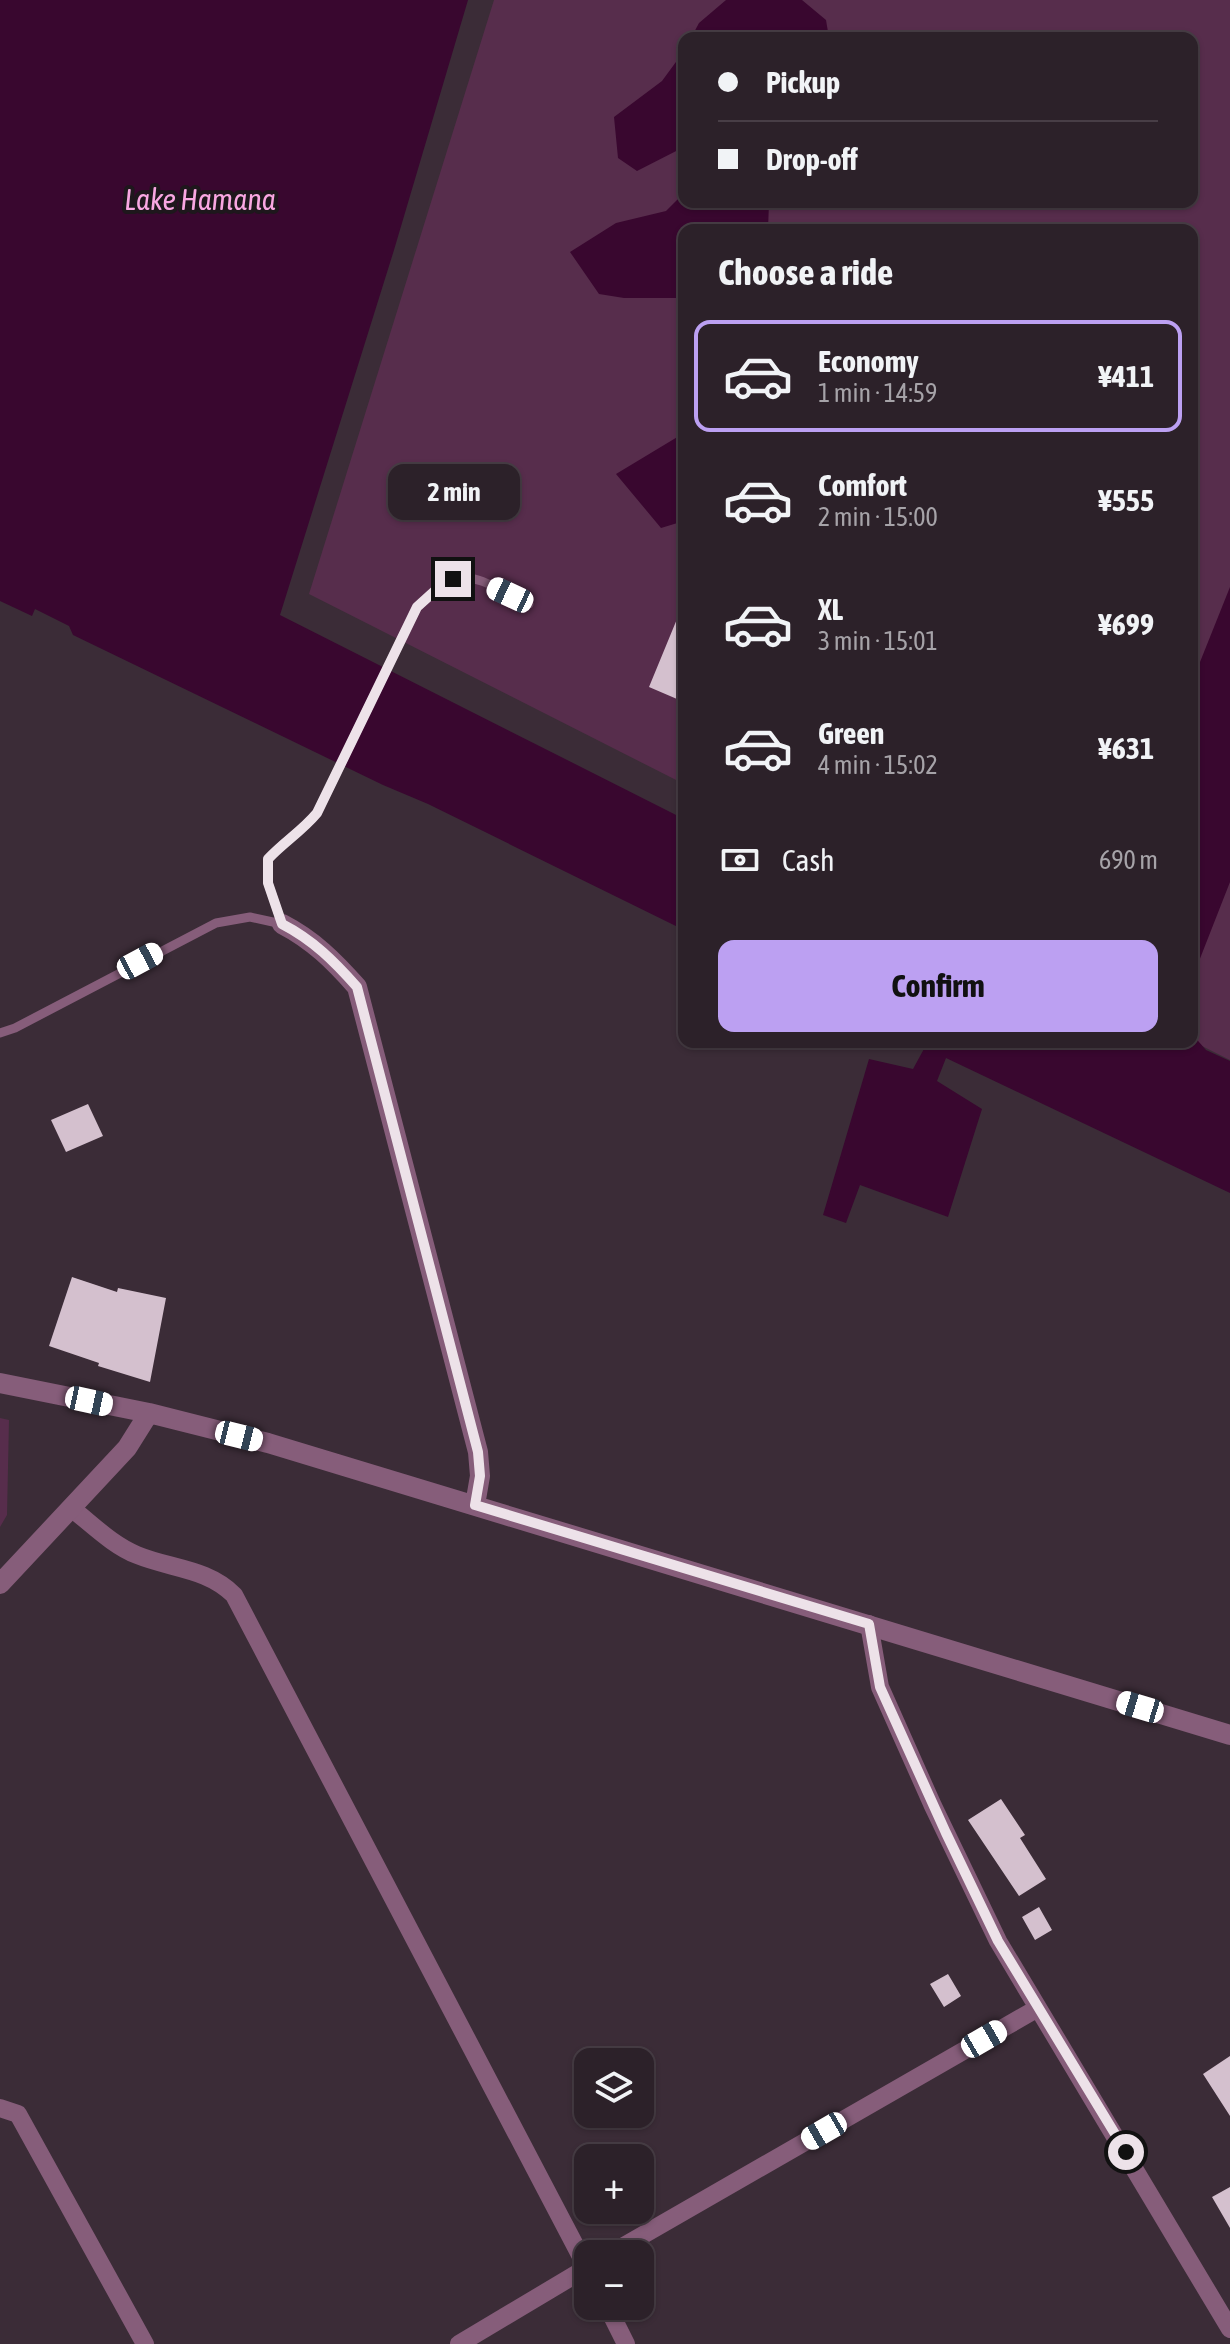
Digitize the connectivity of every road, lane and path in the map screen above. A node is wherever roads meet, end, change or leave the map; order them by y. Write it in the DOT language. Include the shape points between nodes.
graph roads {
  1 [pos="529,604"];
  2 [pos="282,924"];
  3 [pos="0,1033"];
  4 [pos="0,1383"];
  5 [pos="149,1413"];
  6 [pos="475,1505"];
  7 [pos="71,1508"];
  8 [pos="0,1584"];
  9 [pos="869,1624"];
  10 [pos="1230,1735"];
  11 [pos="1038,2008"];
  12 [pos="0,2108"];
  13 [pos="634,2240"];
  14 [pos="574,2241"];
  15 [pos="574,2276"];
  16 [pos="614,2320"];
  17 [pos="1230,2329"];
  18 [pos="145,2344"];
  19 [pos="459,2344"];
  20 [pos="626,2344"];
  1 -- 2 [label="lane" via="471,576 453,579 417,607 317,813 268,859 268,883"];
  2 -- 3 [label="lane" via="250,917 216,923"];
  2 -- 6 [label="street" via="327,954 357,987 478,1452"];
  4 -- 5 [label="street"];
  5 -- 6 [label="street"];
  5 -- 7 [label="street" via="127,1448"];
  6 -- 9 [label="street"];
  7 -- 8 [label="street"];
  7 -- 14 [label="street" via="135,1555 207,1575 234,1595"];
  9 -- 10 [label="street"];
  9 -- 11 [label="street" via="880,1687 998,1941"];
  11 -- 13 [label="street"];
  11 -- 17 [label="street"];
  12 -- 18 [label="street" via="18,2114"];
  15 -- 19 [label="street"];
  16 -- 20 [label="street"];
}
